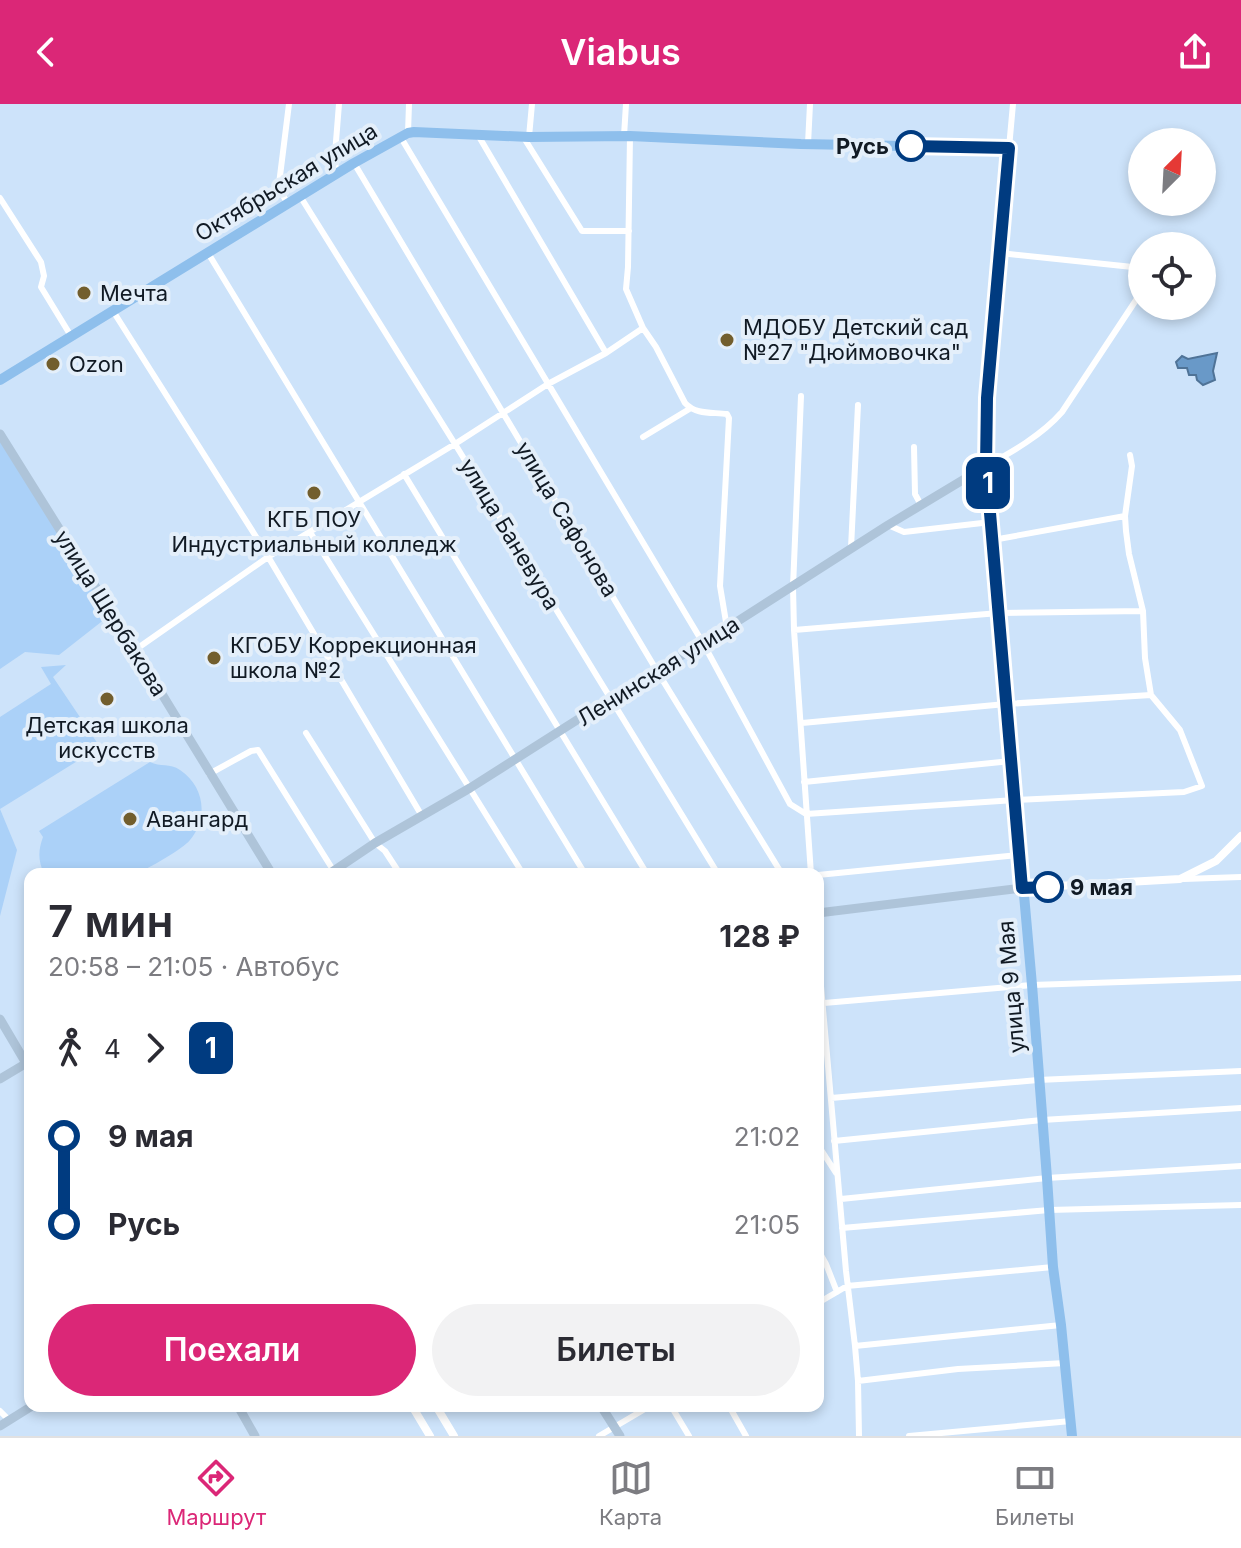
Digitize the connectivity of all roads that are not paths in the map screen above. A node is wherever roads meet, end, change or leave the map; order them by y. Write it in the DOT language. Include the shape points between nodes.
graph roads {
  1 [pos="289,104"];
  2 [pos="339,104"];
  3 [pos="409,104"];
  4 [pos="532,104"];
  5 [pos="626,104"];
  6 [pos="810,104"];
  7 [pos="1013,104"];
  8 [pos="404,135"];
  9 [pos="478,135"];
  10 [pos="526,136"];
  11 [pos="627,136"];
  12 [pos="808,145"];
  13 [pos="1009,148"];
  14 [pos="354,163"];
  15 [pos="336,175"];
  16 [pos="300,196"];
  17 [pos="0,198"];
  18 [pos="288,204"];
  19 [pos="629,231"];
  20 [pos="208,253"];
  21 [pos="1000,253"];
  22 [pos="1128,267"];
  23 [pos="113,311"];
  24 [pos="1128,312"];
  25 [pos="643,328"];
  26 [pos="71,336"];
  27 [pos="606,353"];
  28 [pos="0,380"];
  29 [pos="548,384"];
  30 [pos="801,396"];
  31 [pos="858,405"];
  32 [pos="691,408"];
  33 [pos="503,411"];
  34 [pos="0,434"];
  35 [pos="643,437"];
  36 [pos="455,444"];
  37 [pos="914,447"];
  38 [pos="1130,455"];
  39 [pos="986,466"];
  40 [pos="404,474"];
  41 [pos="358,502"];
  42 [pos="921,505"];
  43 [pos="1125,516"];
  44 [pos="992,522"];
  45 [pos="888,525"];
  46 [pos="310,532"];
  47 [pos="993,540"];
  48 [pos="851,548"];
  49 [pos="268,557"];
  50 [pos="793,587"];
  51 [pos="1143,611"];
  52 [pos="999,613"];
  53 [pos="727,628"];
  54 [pos="794,630"];
  55 [pos="703,643"];
  56 [pos="135,650"];
  57 [pos="657,671"];
  58 [pos="1151,695"];
  59 [pos="610,699"];
  60 [pos="1006,704"];
  61 [pos="802,723"];
  62 [pos="560,732"];
  63 [pos="306,733"];
  64 [pos="515,760"];
  65 [pos="1011,761"];
  66 [pos="209,774"];
  67 [pos="804,782"];
  68 [pos="470,788"];
  69 [pos="1015,800"];
  70 [pos="806,814"];
  71 [pos="422,816"];
  72 [pos="1241,836"];
  73 [pos="375,843"];
  74 [pos="1019,855"];
  75 [pos="268,868"];
  76 [pos="330,868"];
  77 [pos="340,868"];
  78 [pos="396,868"];
  79 [pos="519,868"];
  80 [pos="581,868"];
  81 [pos="643,868"];
  82 [pos="714,868"];
  83 [pos="778,868"];
  84 [pos="810,868"];
  85 [pos="824,874"];
  86 [pos="1241,877"];
  87 [pos="1180,879"];
  88 [pos="1022,888"];
  89 [pos="824,912"];
  90 [pos="1241,978"];
  91 [pos="1032,985"];
  92 [pos="824,1005"];
  93 [pos="0,1019"];
  94 [pos="824,1033"];
  95 [pos="24,1057"];
  96 [pos="24,1067"];
  97 [pos="1241,1071"];
  98 [pos="0,1079"];
  99 [pos="1038,1080"];
  100 [pos="831,1098"];
  101 [pos="1241,1108"];
  102 [pos="1042,1120"];
  103 [pos="834,1141"];
  104 [pos="824,1154"];
  105 [pos="1241,1166"];
  106 [pos="838,1176"];
  107 [pos="1047,1178"];
  108 [pos="841,1199"];
  109 [pos="1241,1205"];
  110 [pos="1049,1210"];
  111 [pos="842,1228"];
  112 [pos="824,1260"];
  113 [pos="1053,1267"];
  114 [pos="847,1286"];
  115 [pos="837,1292"];
  116 [pos="824,1300"];
  117 [pos="1061,1325"];
  118 [pos="855,1346"];
  119 [pos="1065,1363"];
  120 [pos="858,1381"];
  121 [pos="0,1411"];
  122 [pos="24,1411"];
  123 [pos="241,1412"];
  124 [pos="416,1412"];
  125 [pos="440,1412"];
  126 [pos="605,1412"];
  127 [pos="639,1412"];
  128 [pos="675,1412"];
  129 [pos="732,1412"];
  130 [pos="1071,1421"];
  131 [pos="4,1423"];
  132 [pos="614,1426"];
  133 [pos="255,1436"];
  134 [pos="430,1436"];
  135 [pos="454,1436"];
  136 [pos="599,1436"];
  137 [pos="620,1436"];
  138 [pos="689,1436"];
  139 [pos="746,1436"];
  140 [pos="859,1436"];
  141 [pos="909,1436"];
  142 [pos="1072,1436"];
  1 -- 18 [label="street" via="279,184"];
  2 -- 15 [label="street"];
  3 -- 8 [label="street"];
  4 -- 10 [label="street"];
  5 -- 11 [label="street"];
  6 -- 12 [label="street"];
  7 -- 13 [label="street, улица 9 Мая"];
  8 -- 9 [label="main road, Октябрьская улица"];
  8 -- 14 [label="main road, Октябрьская улица"];
  8 -- 29 [label="street"];
  9 -- 10 [label="main road, Октябрьская улица"];
  9 -- 27 [label="street"];
  10 -- 11 [label="main road, Октябрьская улица"];
  10 -- 19 [label="street" via="582,231"];
  11 -- 12 [label="main road, Октябрьская улица"];
  11 -- 19 [label="street"];
  12 -- 13 [label="main road, Октябрьская улица"];
  13 -- 21 [label="main road, улица 9 Мая"];
  14 -- 15 [label="main road, Октябрьская улица"];
  14 -- 33 [label="street, улица Сафонова"];
  15 -- 16 [label="main road, Октябрьская улица"];
  16 -- 18 [label="main road, Октябрьская улица"];
  16 -- 36 [label="street, улица Баневура"];
  17 -- 26 [label="street" via="41,262 41,287"];
  18 -- 20 [label="main road, Октябрьская улица"];
  19 -- 25 [label="street" via="626,289"];
  20 -- 23 [label="main road, Октябрьская улица"];
  20 -- 41 [label="street"];
  21 -- 22 [label="street"];
  21 -- 39 [label="main road, улица 9 Мая"];
  23 -- 26 [label="main road, Октябрьская улица"];
  23 -- 49 [label="street"];
  24 -- 39 [label="street" via="1054,421"];
  25 -- 27 [label="street"];
  25 -- 32 [label="street"];
  26 -- 28 [label="main road, Октябрьская улица"];
  27 -- 29 [label="street"];
  29 -- 33 [label="street"];
  29 -- 55 [label="street"];
  30 -- 50 [label="street"];
  31 -- 48 [label="street"];
  32 -- 35 [label="street"];
  32 -- 53 [label="street" via="729,418 720,586"];
  33 -- 36 [label="street"];
  33 -- 57 [label="street, улица Сафонова"];
  34 -- 56 [label="main road, улица Щербакова"];
  36 -- 40 [label="street"];
  36 -- 59 [label="street, улица Баневура"];
  37 -- 42 [label="street" via="915,494"];
  38 -- 43 [label="street"];
  39 -- 42 [label="main road, Ленинская улица"];
  39 -- 44 [label="main road, улица 9 Мая"];
  40 -- 41 [label="street"];
  40 -- 62 [label="street"];
  41 -- 46 [label="street"];
  41 -- 64 [label="street"];
  42 -- 45 [label="main road, Ленинская улица"];
  43 -- 47 [label="street"];
  43 -- 51 [label="street"];
  44 -- 45 [label="street" via="904,532"];
  44 -- 47 [label="main road, улица 9 Мая"];
  45 -- 48 [label="main road, Ленинская улица"];
  46 -- 49 [label="street"];
  46 -- 68 [label="street"];
  47 -- 52 [label="main road, улица 9 Мая"];
  48 -- 50 [label="main road, Ленинская улица"];
  49 -- 56 [label="street"];
  49 -- 71 [label="street"];
  50 -- 53 [label="main road, Ленинская улица"];
  50 -- 54 [label="street"];
  51 -- 52 [label="street"];
  51 -- 58 [label="street"];
  52 -- 54 [label="street"];
  52 -- 60 [label="main road, улица 9 Мая"];
  53 -- 55 [label="main road, Ленинская улица"];
  54 -- 61 [label="street"];
  55 -- 57 [label="main road, Ленинская улица"];
  55 -- 70 [label="street" via="790,804"];
  56 -- 66 [label="main road, улица Щербакова"];
  57 -- 59 [label="main road, Ленинская улица"];
  57 -- 83 [label="street, улица Сафонова"];
  58 -- 60 [label="street"];
  58 -- 69 [label="street" via="1180,730 1202,786 1184,792"];
  59 -- 62 [label="main road, Ленинская улица"];
  59 -- 82 [label="street, улица Баневура"];
  60 -- 61 [label="street"];
  60 -- 65 [label="main road, улица 9 Мая"];
  61 -- 67 [label="street"];
  62 -- 64 [label="main road, Ленинская улица"];
  62 -- 81 [label="street"];
  63 -- 73 [label="street"];
  64 -- 68 [label="main road, Ленинская улица"];
  64 -- 80 [label="street"];
  65 -- 67 [label="street"];
  65 -- 69 [label="main road, улица 9 Мая"];
  66 -- 75 [label="main road, улица Щербакова"];
  66 -- 76 [label="street" via="258,750"];
  67 -- 70 [label="street"];
  68 -- 71 [label="main road, Ленинская улица"];
  68 -- 79 [label="street"];
  69 -- 70 [label="street"];
  69 -- 74 [label="main road, улица 9 Мая"];
  70 -- 84 [label="street"];
  71 -- 73 [label="main road, Ленинская улица"];
  72 -- 87 [label="street" via="1216,861"];
  73 -- 77 [label="main road, Ленинская улица"];
  73 -- 78 [label="street"];
  74 -- 85 [label="street"];
  74 -- 88 [label="main road, улица 9 Мая"];
  86 -- 87 [label="street"];
  87 -- 88 [label="street"];
  88 -- 89 [label="main road"];
  88 -- 91 [label="main road, улица 9 Мая"];
  90 -- 91 [label="street"];
  91 -- 92 [label="street"];
  91 -- 99 [label="main road, улица 9 Мая"];
  93 -- 95 [label="main road"];
  94 -- 100 [label="street"];
  96 -- 98 [label="main road"];
  97 -- 99 [label="street"];
  99 -- 100 [label="street"];
  99 -- 102 [label="main road, улица 9 Мая"];
  100 -- 103 [label="street"];
  101 -- 102 [label="street"];
  102 -- 103 [label="street"];
  102 -- 107 [label="main road, улица 9 Мая"];
  103 -- 106 [label="street"];
  104 -- 106 [label="street"];
  105 -- 107 [label="street"];
  106 -- 108 [label="street"];
  107 -- 108 [label="street"];
  107 -- 110 [label="main road, улица 9 Мая"];
  108 -- 111 [label="street"];
  109 -- 110 [label="street"];
  110 -- 111 [label="street"];
  110 -- 113 [label="main road, улица 9 Мая"];
  111 -- 114 [label="street"];
  112 -- 115 [label="street"];
  113 -- 114 [label="street"];
  113 -- 117 [label="main road, улица 9 Мая"];
  114 -- 115 [label="street"];
  114 -- 118 [label="street"];
  115 -- 116 [label="street"];
  117 -- 118 [label="street"];
  117 -- 119 [label="main road, улица 9 Мая"];
  118 -- 120 [label="street"];
  119 -- 120 [label="street"];
  119 -- 130 [label="main road, улица 9 Мая"];
  120 -- 140 [label="street"];
  121 -- 131 [label="street"];
  122 -- 131 [label="main road"];
  123 -- 133 [label="main road"];
  124 -- 134 [label="street"];
  125 -- 135 [label="street"];
  126 -- 132 [label="main road"];
  127 -- 132 [label="street"];
  128 -- 138 [label="street"];
  129 -- 139 [label="street"];
  130 -- 141 [label="street"];
  130 -- 142 [label="main road, улица 9 Мая"];
  132 -- 136 [label="street"];
  132 -- 137 [label="main road"];
}
